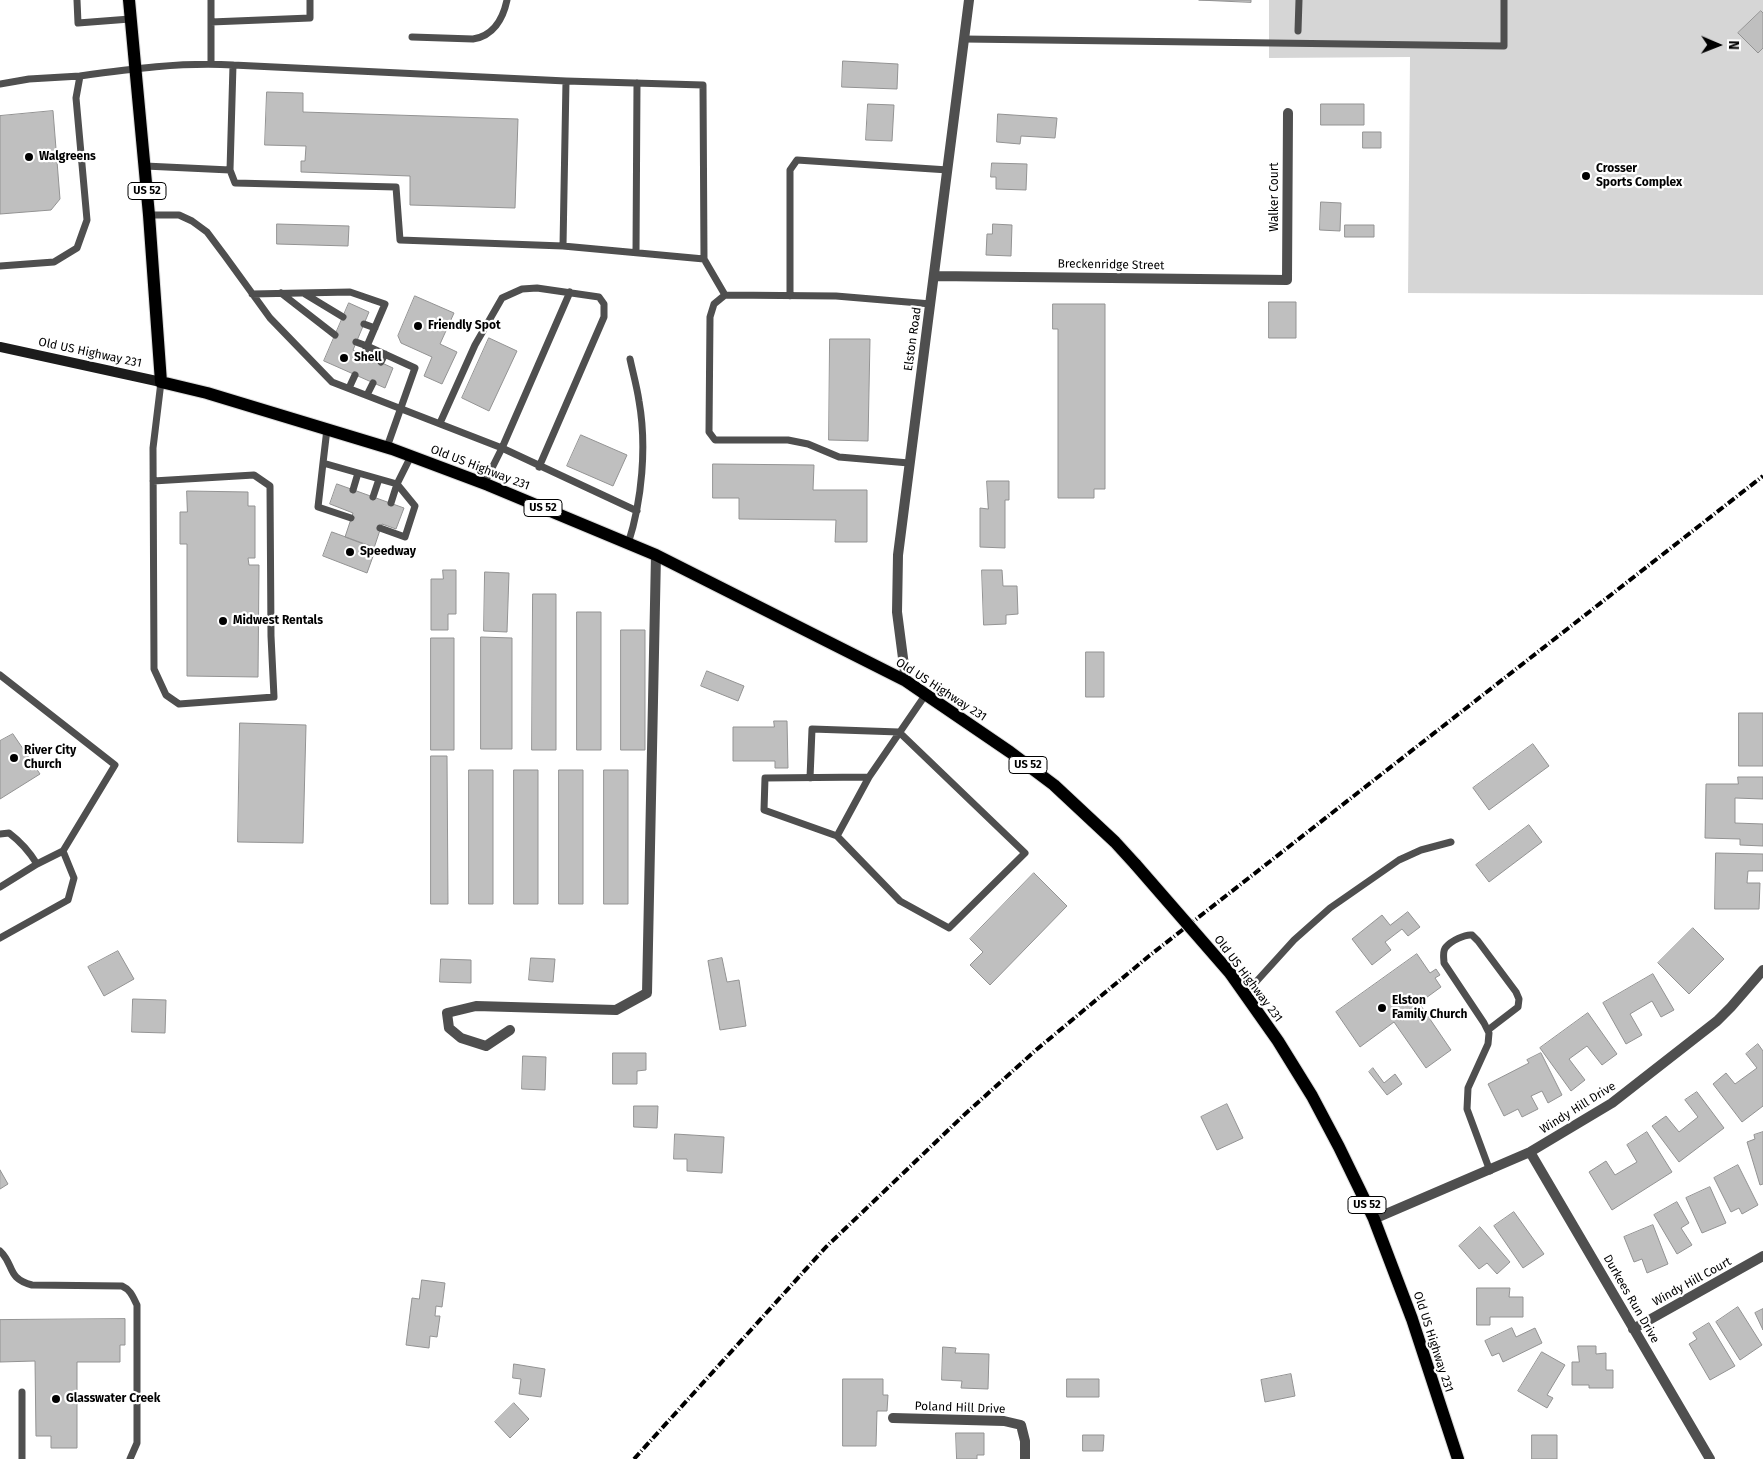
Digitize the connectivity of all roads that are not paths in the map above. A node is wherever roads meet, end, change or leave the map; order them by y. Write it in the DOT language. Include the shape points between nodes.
graph roads {
  1 [pos="76,0"];
  2 [pos="129,0"];
  3 [pos="210,0"];
  4 [pos="310,0"];
  5 [pos="507,0"];
  6 [pos="969,0"];
  7 [pos="1299,0"];
  8 [pos="1504,0"];
  9 [pos="130,19"];
  10 [pos="211,22"];
  11 [pos="1298,31"];
  12 [pos="412,37"];
  13 [pos="964,39"];
  14 [pos="211,64"];
  15 [pos="233,65"];
  16 [pos="135,68"];
  17 [pos="80,76"];
  18 [pos="566,81"];
  19 [pos="637,83"];
  20 [pos="0,84"];
  21 [pos="1288,113"];
  22 [pos="144,166"];
  23 [pos="230,170"];
  24 [pos="948,170"];
  25 [pos="149,215"];
  26 [pos="563,246"];
  27 [pos="636,252"];
  28 [pos="704,259"];
  29 [pos="0,266"];
  30 [pos="934,276"];
  31 [pos="1287,280"];
  32 [pos="570,292"];
  33 [pos="281,293"];
  34 [pos="304,293"];
  35 [pos="252,294"];
  36 [pos="725,295"];
  37 [pos="790,296"];
  38 [pos="931,304"];
  39 [pos="343,317"];
  40 [pos="364,324"];
  41 [pos="374,328"];
  42 [pos="335,335"];
  43 [pos="356,342"];
  44 [pos="367,346"];
  45 [pos="0,347"];
  46 [pos="385,354"];
  47 [pos="364,355"];
  48 [pos="630,360"];
  49 [pos="381,362"];
  50 [pos="355,375"];
  51 [pos="161,382"];
  52 [pos="372,383"];
  53 [pos="349,388"];
  54 [pos="367,395"];
  55 [pos="401,408"];
  56 [pos="440,423"];
  57 [pos="327,429"];
  58 [pos="387,448"];
  59 [pos="502,448"];
  60 [pos="411,456"];
  61 [pos="323,462"];
  62 [pos="909,463"];
  63 [pos="539,467"];
  64 [pos="358,473"];
  65 [pos="379,479"];
  66 [pos="153,481"];
  67 [pos="397,484"];
  68 [pos="484,484"];
  69 [pos="353,490"];
  70 [pos="374,497"];
  71 [pos="391,503"];
  72 [pos="637,511"];
  73 [pos="347,515"];
  74 [pos="382,527"];
  75 [pos="628,544"];
  76 [pos="656,555"];
  77 [pos="0,675"];
  78 [pos="906,681"];
  79 [pos="926,694"];
  80 [pos="899,732"];
  81 [pos="869,777"];
  82 [pos="810,778"];
  83 [pos="0,834"];
  84 [pos="837,836"];
  85 [pos="1452,842"];
  86 [pos="63,850"];
  87 [pos="36,864"];
  88 [pos="0,887"];
  89 [pos="0,938"];
  90 [pos="1763,970"];
  91 [pos="1245,994"];
  92 [pos="510,1030"];
  93 [pos="1488,1030"];
  94 [pos="1530,1152"];
  95 [pos="1490,1170"];
  96 [pos="1374,1219"];
  97 [pos="0,1251"];
  98 [pos="1763,1256"];
  99 [pos="1633,1329"];
  100 [pos="22,1392"];
  101 [pos="893,1418"];
  102 [pos="22,1459"];
  103 [pos="130,1459"];
  104 [pos="1025,1459"];
  105 [pos="1458,1459"];
  106 [pos="1710,1459"];
  1 -- 9 [label="lane" via="78,23"];
  2 -- 9 [label="main road, US 52"];
  3 -- 10 [label="lane"];
  4 -- 10 [label="lane" via="310,18"];
  5 -- 12 [label="lane" via="498,23 482,38"];
  6 -- 13 [label="street, Elston Road"];
  7 -- 11 [label="lane"];
  8 -- 13 [label="lane" via="1504,46"];
  9 -- 16 [label="main road, US 52"];
  10 -- 14 [label="lane"];
  13 -- 24 [label="street, Elston Road"];
  14 -- 15 [label="lane"];
  14 -- 16 [label="lane"];
  15 -- 18 [label="lane"];
  15 -- 23 [label="lane"];
  16 -- 17 [label="lane"];
  16 -- 22 [label="main road, US 52"];
  17 -- 20 [label="lane"];
  17 -- 29 [label="lane" via="76,98 87,220 77,248 54,262"];
  18 -- 19 [label="lane"];
  18 -- 26 [label="lane"];
  19 -- 27 [label="lane"];
  19 -- 28 [label="lane" via="703,85"];
  21 -- 31 [label="street, Walker Court"];
  22 -- 23 [label="lane"];
  22 -- 25 [label="main road, US 52"];
  23 -- 26 [label="lane" via="235,183 396,187 400,240"];
  24 -- 30 [label="street, Elston Road"];
  24 -- 37 [label="lane" via="797,160 790,170"];
  25 -- 35 [label="lane" via="179,215 192,221 206,232"];
  25 -- 51 [label="main road, US 52"];
  26 -- 27 [label="lane"];
  27 -- 28 [label="lane"];
  28 -- 36 [label="lane"];
  30 -- 31 [label="street, Breckenridge Street"];
  30 -- 38 [label="street, Elston Road"];
  32 -- 56 [label="lane" via="522,289 502,298 475,345"];
  32 -- 59 [label="lane"];
  32 -- 63 [label="lane" via="599,297 604,304 604,317"];
  33 -- 34 [label="lane"];
  33 -- 35 [label="lane"];
  33 -- 42 [label="lane"];
  34 -- 39 [label="lane"];
  34 -- 41 [label="lane" via="350,292 385,304"];
  35 -- 53 [label="lane" via="270,318 332,382"];
  36 -- 37 [label="lane"];
  36 -- 62 [label="lane" via="714,304 710,317 709,432 715,440 788,440 808,444 839,458"];
  37 -- 38 [label="lane" via="836,296"];
  38 -- 62 [label="street, Elston Road"];
  40 -- 41 [label="lane"];
  41 -- 44 [label="lane"];
  43 -- 44 [label="lane"];
  44 -- 46 [label="lane"];
  44 -- 47 [label="lane"];
  45 -- 51 [label="street, Old US Highway 231"];
  46 -- 49 [label="lane"];
  46 -- 55 [label="lane" via="414,368"];
  48 -- 72 [label="lane" via="640,403 642,430 642,471"];
  50 -- 53 [label="lane"];
  51 -- 57 [label="main road, Old US Highway 231 / US 52"];
  51 -- 66 [label="lane" via="153,448"];
  52 -- 54 [label="lane"];
  53 -- 54 [label="lane"];
  54 -- 55 [label="lane"];
  55 -- 56 [label="lane"];
  55 -- 58 [label="lane"];
  56 -- 59 [label="lane"];
  57 -- 58 [label="main road, Old US Highway 231 / US 52"];
  57 -- 61 [label="lane"];
  58 -- 60 [label="main road, Old US Highway 231 / US 52"];
  59 -- 63 [label="lane"];
  59 -- 68 [label="lane"];
  60 -- 67 [label="lane"];
  60 -- 68 [label="main road, Old US Highway 231 / US 52"];
  61 -- 64 [label="lane"];
  61 -- 73 [label="lane" via="318,507"];
  62 -- 78 [label="street, Elston Road" via="897,578 897,612"];
  63 -- 72 [label="lane"];
  64 -- 65 [label="lane"];
  64 -- 69 [label="lane"];
  65 -- 67 [label="lane"];
  65 -- 70 [label="lane"];
  66 -- 66 [label="lane" via="154,669 166,695 179,704 274,698 270,486 254,475"];
  67 -- 71 [label="lane"];
  67 -- 74 [label="lane" via="415,506 405,537"];
  68 -- 75 [label="main road, Old US Highway 231 / US 52"];
  72 -- 75 [label="lane"];
  75 -- 76 [label="main road, Old US Highway 231 / US 52"];
  76 -- 78 [label="main road, Old US Highway 231 / US 52"];
  76 -- 92 [label="street" via="648,993 616,1010 476,1006 448,1013 449,1028 461,1038 486,1046"];
  77 -- 86 [label="lane" via="115,765"];
  78 -- 79 [label="main road, Old US Highway 231 / US 52"];
  79 -- 80 [label="lane"];
  79 -- 91 [label="main road, Old US Highway 231 / US 52, bridge" via="1054,784 1136,865"];
  80 -- 81 [label="lane"];
  80 -- 82 [label="lane" via="812,729"];
  80 -- 84 [label="lane" via="1025,853 949,928 900,900"];
  81 -- 82 [label="lane"];
  81 -- 84 [label="lane"];
  82 -- 84 [label="lane" via="765,778 764,810"];
  83 -- 87 [label="lane" via="9,833 21,842"];
  85 -- 91 [label="lane" via="1399,860 1330,908 1294,940"];
  86 -- 87 [label="lane"];
  86 -- 89 [label="lane" via="74,878 68,900"];
  87 -- 88 [label="lane"];
  90 -- 94 [label="street, Windy Hill Drive" via="1732,1007 1702,1033 1612,1103"];
  91 -- 96 [label="main road, Old US Highway 231 / US 52" via="1312,1096"];
  93 -- 93 [label="lane" via="1444,963 1446,947 1465,934 1478,941 1519,998 1518,1007"];
  93 -- 95 [label="lane" via="1488,1044 1468,1088 1467,1109"];
  94 -- 95 [label="street, Windy Hill Drive"];
  94 -- 99 [label="street, Durkees Run Drive"];
  95 -- 96 [label="street, Windy Hill Drive"];
  96 -- 105 [label="main road, Old US Highway 231 / US 52" via="1412,1319"];
  97 -- 103 [label="lane" via="20,1282 32,1285 122,1286 129,1289 137,1305 137,1443"];
  98 -- 99 [label="street, Windy Hill Court"];
  99 -- 106 [label="street, Durkees Run Drive"];
  100 -- 102 [label="lane"];
  101 -- 104 [label="street, Poland Hill Drive" via="1004,1421 1021,1425"];
}
